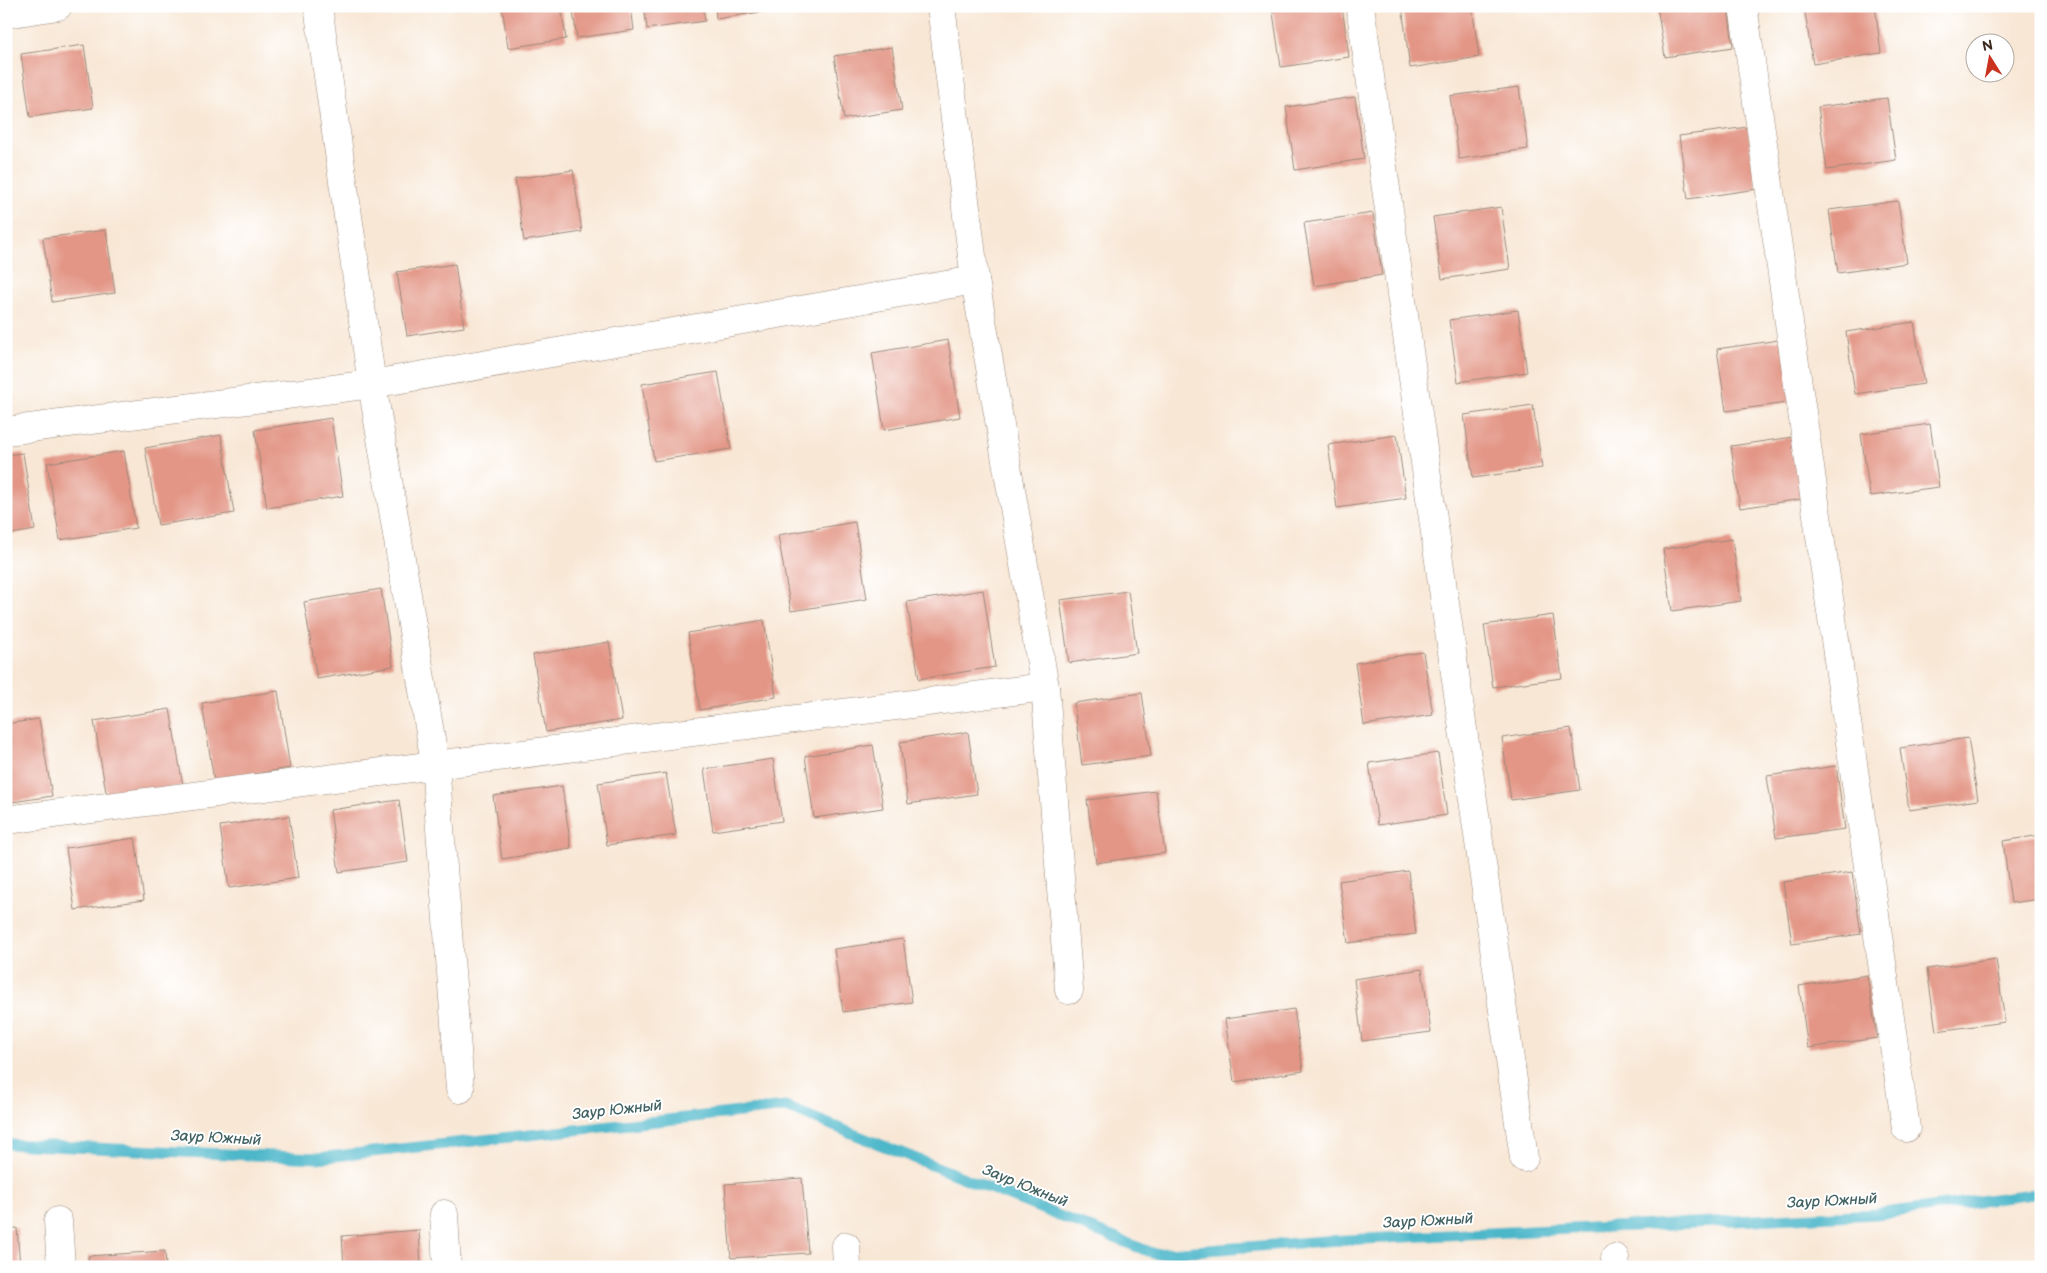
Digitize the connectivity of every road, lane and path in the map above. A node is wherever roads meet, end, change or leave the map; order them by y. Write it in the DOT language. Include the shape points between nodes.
graph roads {
  1 [pos="58,6"];
  2 [pos="318,6"];
  3 [pos="940,6"];
  4 [pos="1360,6"];
  5 [pos="1744,6"];
  6 [pos="6,14"];
  7 [pos="975,280"];
  8 [pos="372,384"];
  9 [pos="6,430"];
  10 [pos="1045,686"];
  11 [pos="435,763"];
  12 [pos="6,820"];
  13 [pos="1069,990"];
  14 [pos="460,1089"];
  15 [pos="1906,1128"];
  16 [pos="1524,1158"];
  17 [pos="444,1214"];
  18 [pos="58,1221"];
  19 [pos="61,1267"];
  20 [pos="447,1267"];
  1 -- 6 [label="street"];
  2 -- 8 [label="street"];
  3 -- 7 [label="street"];
  4 -- 16 [label="street"];
  5 -- 15 [label="street"];
  7 -- 8 [label="street"];
  7 -- 10 [label="street"];
  8 -- 9 [label="street"];
  8 -- 11 [label="street"];
  10 -- 11 [label="street"];
  10 -- 13 [label="street"];
  11 -- 12 [label="street"];
  11 -- 14 [label="street"];
  17 -- 20 [label="street"];
  18 -- 19 [label="street"];
}
